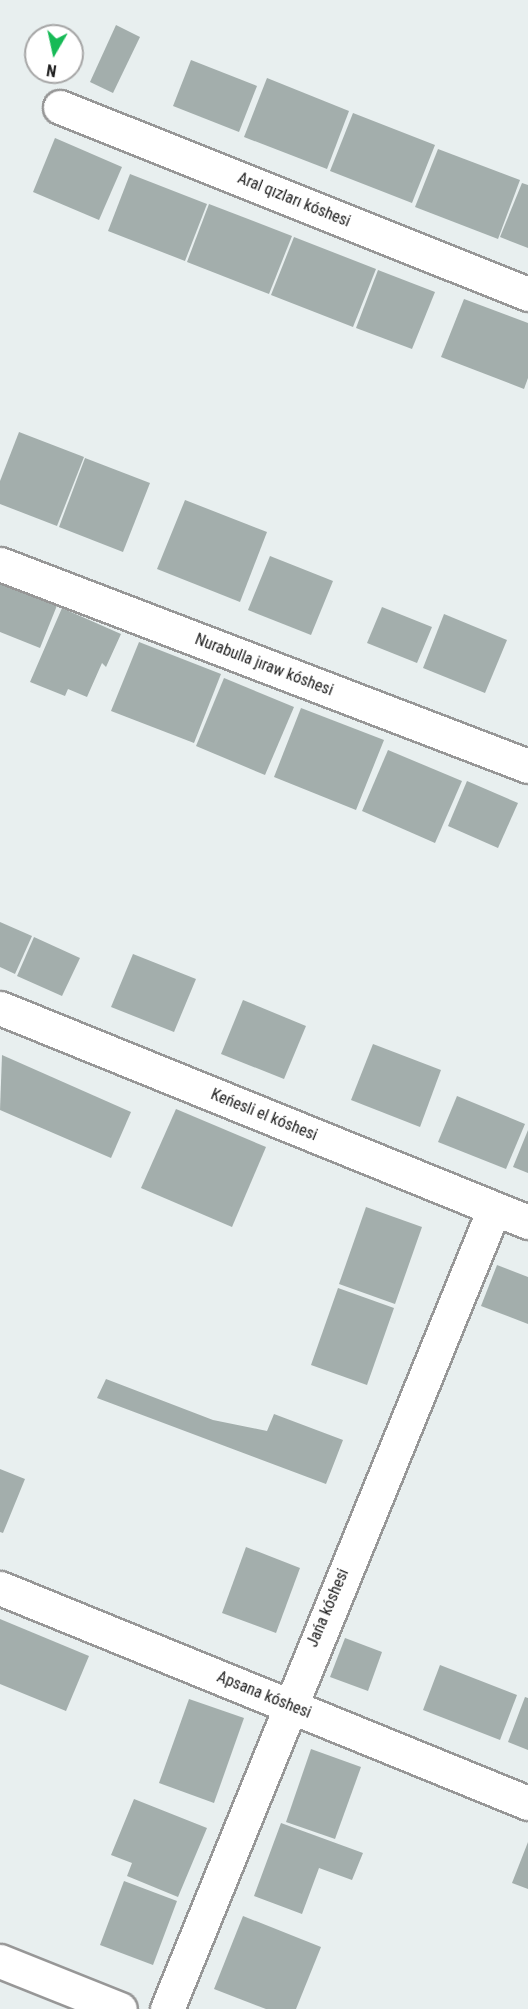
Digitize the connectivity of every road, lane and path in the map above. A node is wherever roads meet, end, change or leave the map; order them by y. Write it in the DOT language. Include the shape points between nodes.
graph roads {
  1 [pos="60,106"];
  2 [pos="528,294"];
  3 [pos="0,564"];
  4 [pos="528,766"];
  5 [pos="0,1008"];
  6 [pos="494,1209"];
  7 [pos="528,1222"];
  8 [pos="0,1588"];
  9 [pos="288,1705"];
  10 [pos="528,1803"];
  11 [pos="0,1961"];
  12 [pos="120,2009"];
  13 [pos="167,2009"];
  1 -- 2 [label="street, Aral qızları kóshesi"];
  3 -- 4 [label="street, Nurabulla jıraw kóshesi"];
  5 -- 6 [label="street, Keńesli el kóshesi"];
  6 -- 7 [label="street, Keńesli el kóshesi"];
  6 -- 9 [label="street, Jańa kóshesi"];
  8 -- 9 [label="street, Apsana kóshesi"];
  9 -- 10 [label="street, Apsana kóshesi"];
  9 -- 13 [label="street, Jańa kóshesi"];
  11 -- 12 [label="street"];
}
